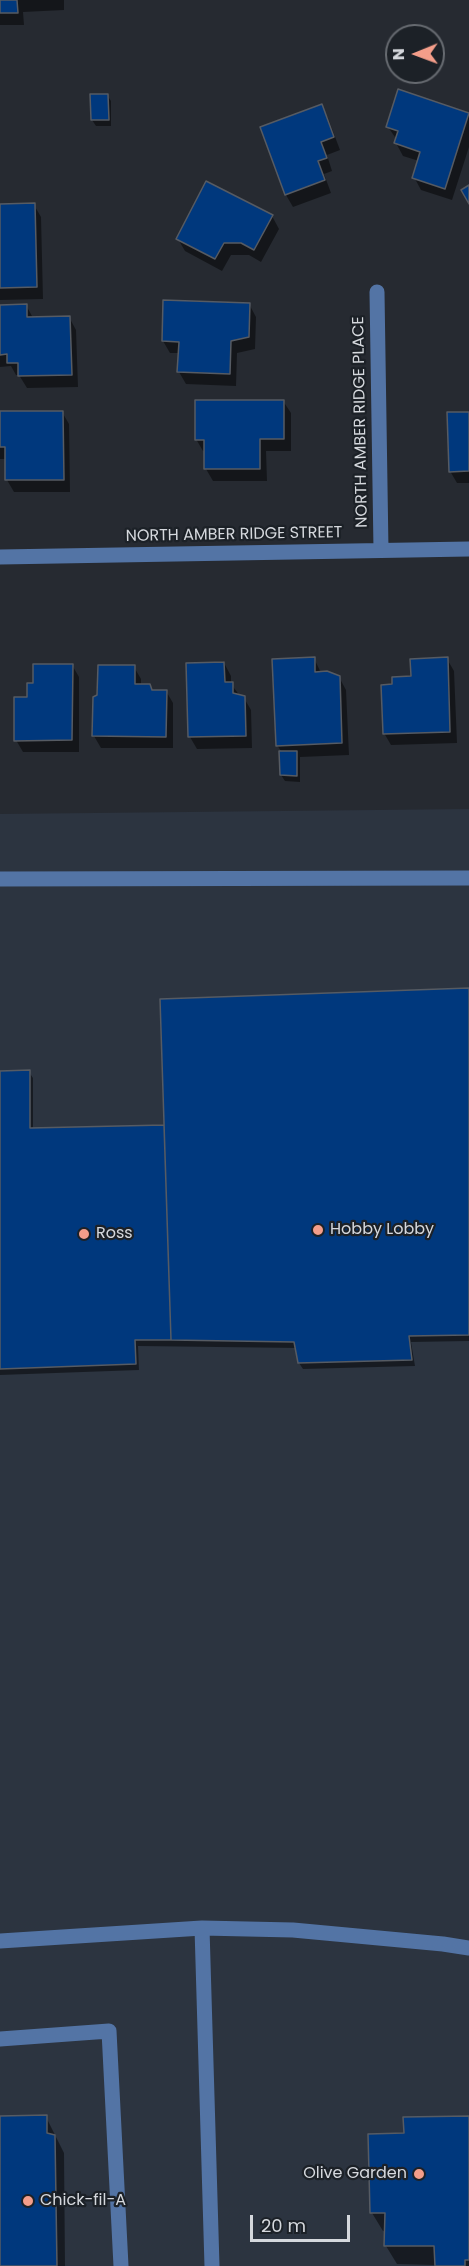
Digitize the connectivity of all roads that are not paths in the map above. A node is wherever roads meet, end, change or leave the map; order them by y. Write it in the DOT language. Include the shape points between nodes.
graph roads {
  1 [pos="377,292"];
  2 [pos="469,549"];
  3 [pos="381,550"];
  4 [pos="0,557"];
  5 [pos="469,878"];
  6 [pos="0,879"];
  7 [pos="202,1928"];
  8 [pos="0,1941"];
  9 [pos="469,1948"];
  10 [pos="0,2039"];
  11 [pos="121,2266"];
  12 [pos="212,2266"];
  1 -- 3 [label="street, NORTH AMBER RIDGE PLACE"];
  2 -- 3 [label="street, NORTH AMBER RIDGE STREET"];
  3 -- 4 [label="street, NORTH AMBER RIDGE STREET"];
  5 -- 6 [label="street"];
  7 -- 8 [label="street"];
  7 -- 9 [label="street" via="293,1930"];
  7 -- 12 [label="street"];
  10 -- 11 [label="street" via="109,2031"];
}
